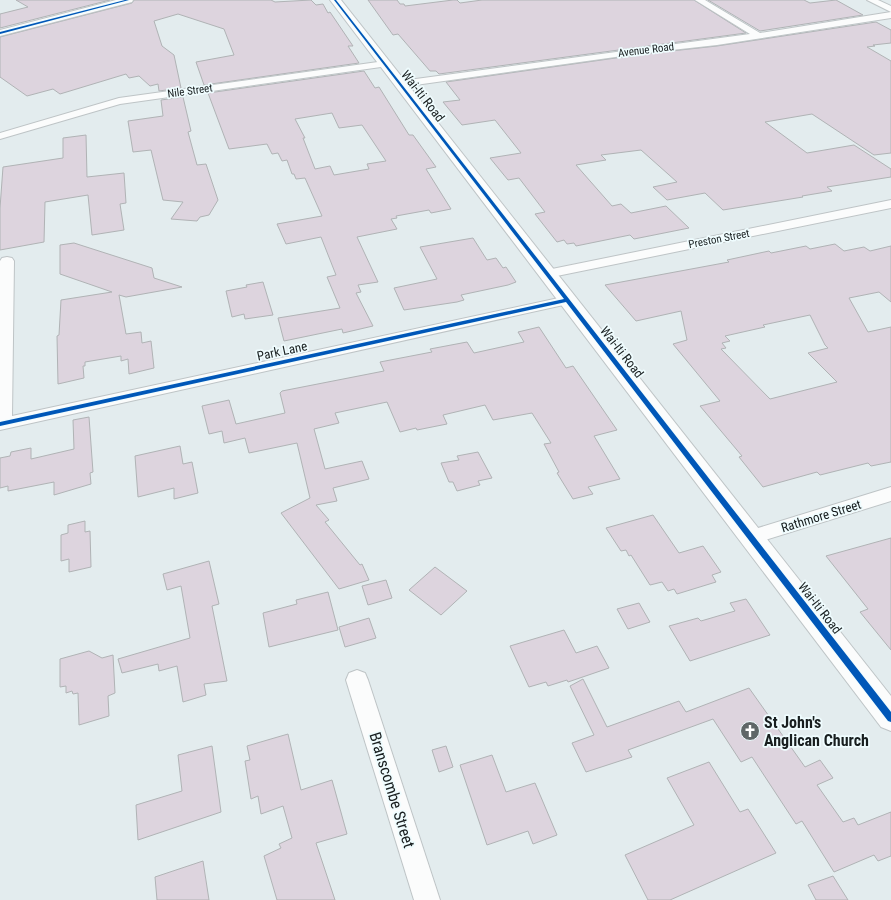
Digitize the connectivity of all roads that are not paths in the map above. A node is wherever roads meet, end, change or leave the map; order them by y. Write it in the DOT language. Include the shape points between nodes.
graph roads {
  1 [pos="128,0"];
  2 [pos="335,0"];
  3 [pos="699,0"];
  4 [pos="871,0"];
  5 [pos="891,10"];
  6 [pos="891,15"];
  7 [pos="0,33"];
  8 [pos="759,36"];
  9 [pos="384,64"];
  10 [pos="401,84"];
  11 [pos="0,136"];
  12 [pos="891,204"];
  13 [pos="8,261"];
  14 [pos="547,274"];
  15 [pos="568,300"];
  16 [pos="2,423"];
  17 [pos="891,494"];
  18 [pos="752,537"];
  19 [pos="357,680"];
  20 [pos="891,718"];
  21 [pos="427,900"];
  1 -- 7 [label="street"];
  2 -- 9 [label="main road, Wai-Iti Road"];
  3 -- 8 [label="street"];
  4 -- 5 [label="street"];
  6 -- 8 [label="street, Avenue Road"];
  8 -- 10 [label="street, Avenue Road"];
  9 -- 10 [label="main road, Wai-Iti Road"];
  9 -- 11 [label="street, Nile Street" via="119,101"];
  10 -- 14 [label="main road, Wai-Iti Road"];
  12 -- 14 [label="street, Preston Street"];
  13 -- 16 [label="street"];
  14 -- 15 [label="main road, Wai-Iti Road"];
  15 -- 16 [label="street, Park Lane"];
  15 -- 18 [label="main road, Wai-Iti Road"];
  17 -- 18 [label="street, Rathmore Street"];
  18 -- 20 [label="main road, Wai-Iti Road"];
  19 -- 21 [label="street, Branscombe Street"];
}
